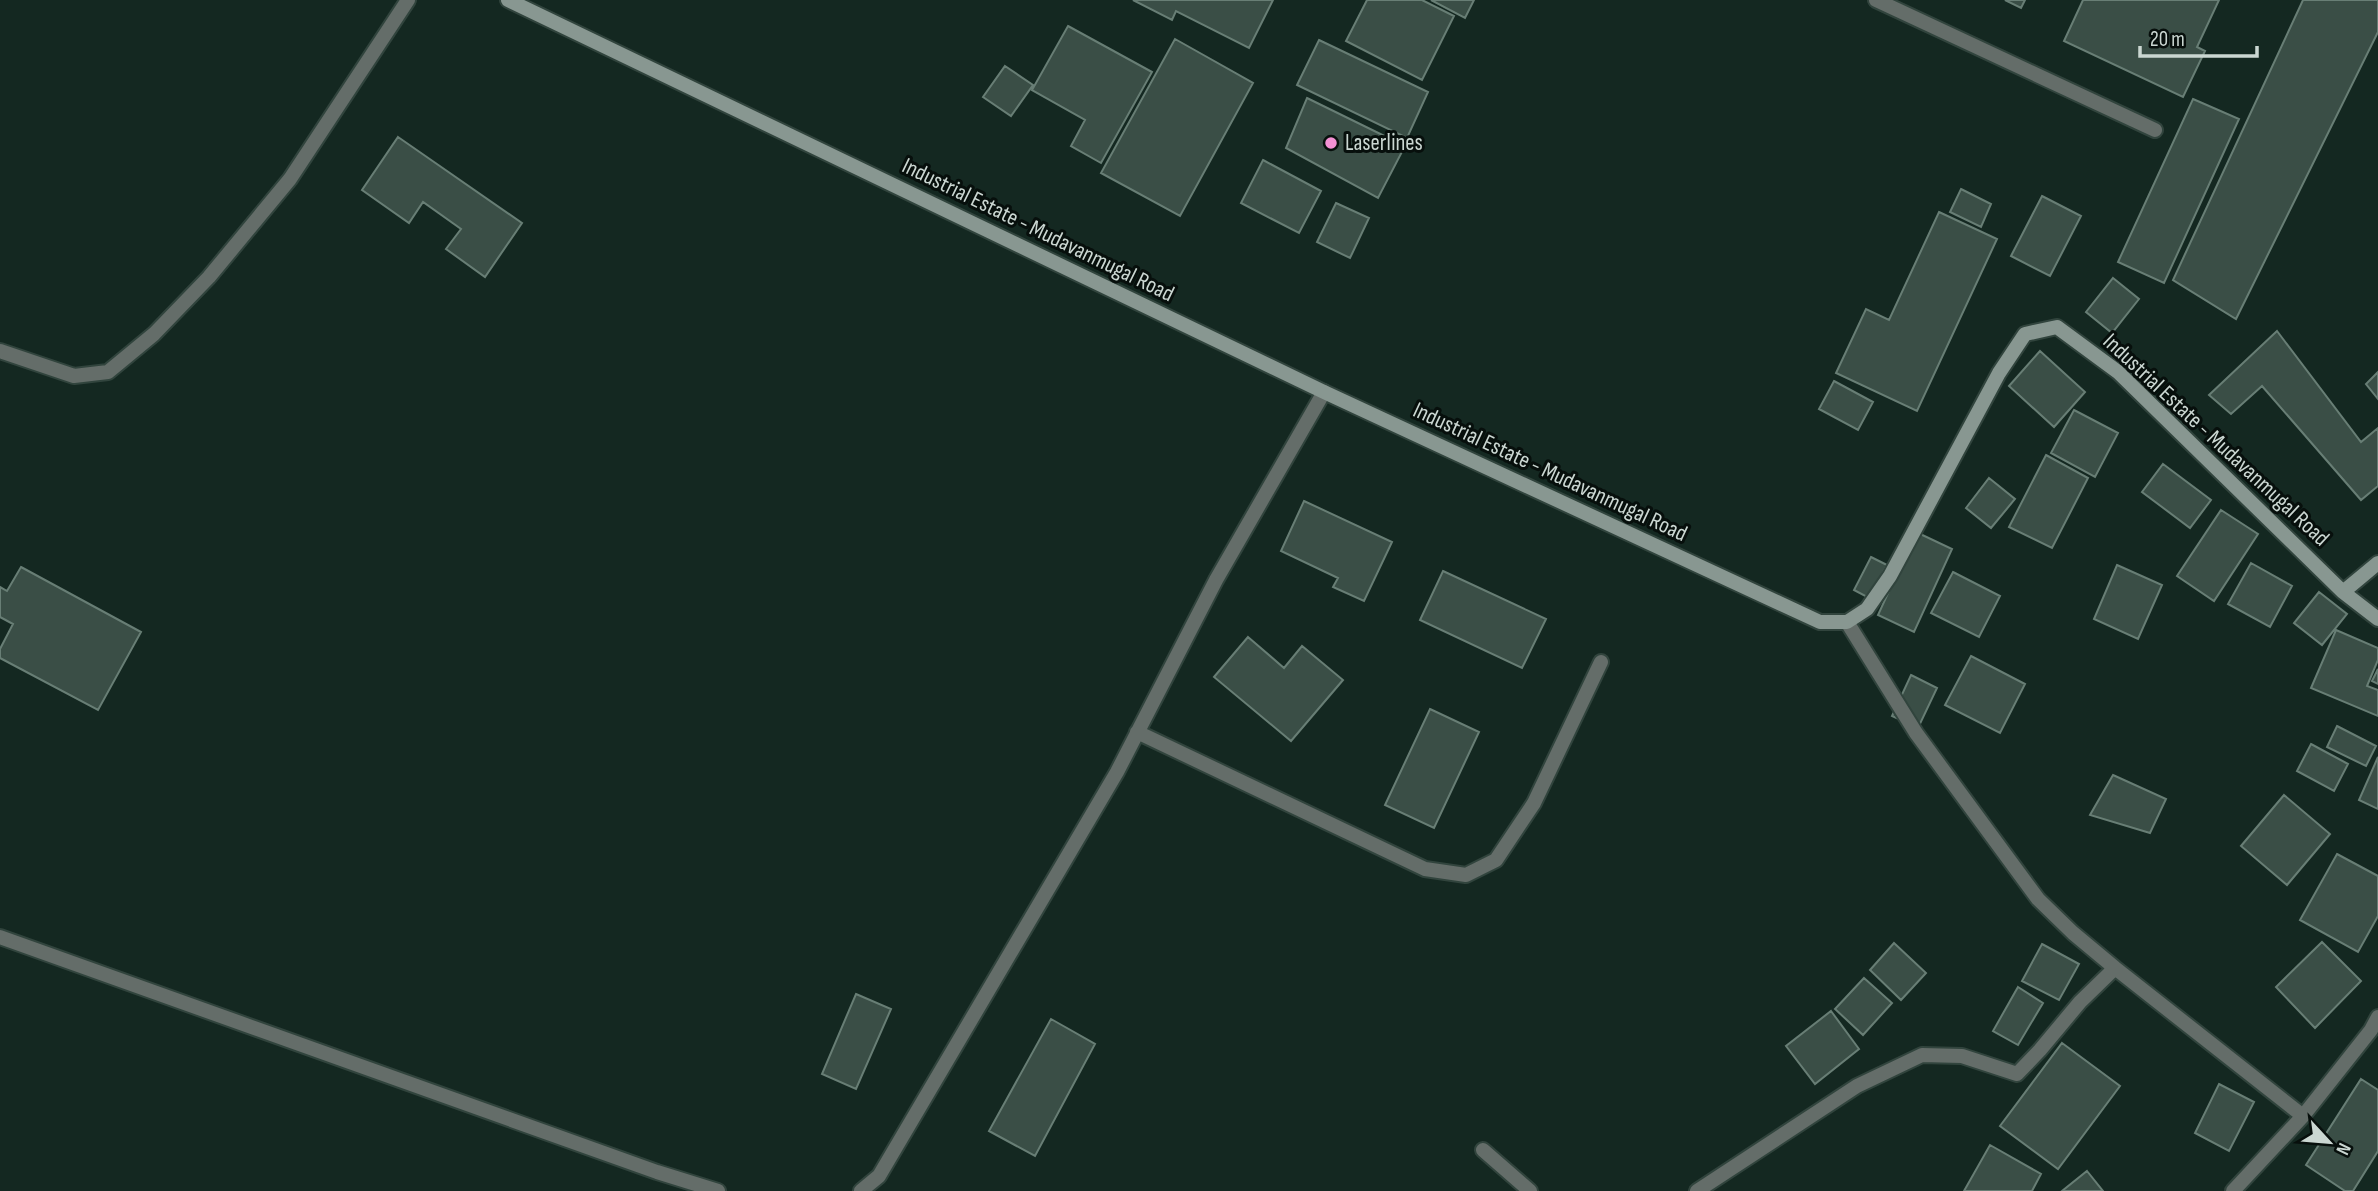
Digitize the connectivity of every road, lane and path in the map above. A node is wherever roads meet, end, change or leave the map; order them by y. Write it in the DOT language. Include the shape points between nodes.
graph roads {
  1 [pos="408,0"];
  2 [pos="508,0"];
  3 [pos="1876,0"];
  4 [pos="2155,130"];
  5 [pos="0,351"];
  6 [pos="1324,392"];
  7 [pos="2378,564"];
  8 [pos="2343,592"];
  9 [pos="2378,619"];
  10 [pos="1847,622"];
  11 [pos="1601,662"];
  12 [pos="1137,732"];
  13 [pos="0,937"];
  14 [pos="2115,968"];
  15 [pos="2378,1017"];
  16 [pos="2303,1116"];
  17 [pos="1483,1150"];
  18 [pos="718,1191"];
  19 [pos="861,1191"];
  20 [pos="1530,1191"];
  21 [pos="1697,1191"];
  22 [pos="2233,1191"];
  1 -- 5 [label="street" via="290,179 209,277 154,334 108,372 74,376"];
  2 -- 6 [label="street, Industrial Estate - Mudavanmugal Road"];
  3 -- 4 [label="street"];
  6 -- 10 [label="street, Industrial Estate - Mudavanmugal Road" via="1819,622"];
  6 -- 12 [label="street" via="1216,580"];
  7 -- 8 [label="street"];
  8 -- 9 [label="street, Industrial Estate - Mudavanmugal Road"];
  8 -- 10 [label="street, Industrial Estate - Mudavanmugal Road" via="2118,372 2057,327 2025,334 1999,373 1890,576 1867,609"];
  10 -- 14 [label="street" via="1916,733 2038,899"];
  11 -- 12 [label="street" via="1518,830 1496,860 1466,874 1425,869"];
  12 -- 19 [label="street" via="879,1176"];
  13 -- 18 [label="street"];
  14 -- 16 [label="street"];
  14 -- 21 [label="street" via="2017,1074 1962,1056 1922,1055 1857,1086"];
  15 -- 16 [label="street"];
  16 -- 22 [label="street"];
  17 -- 20 [label="street"];
}
